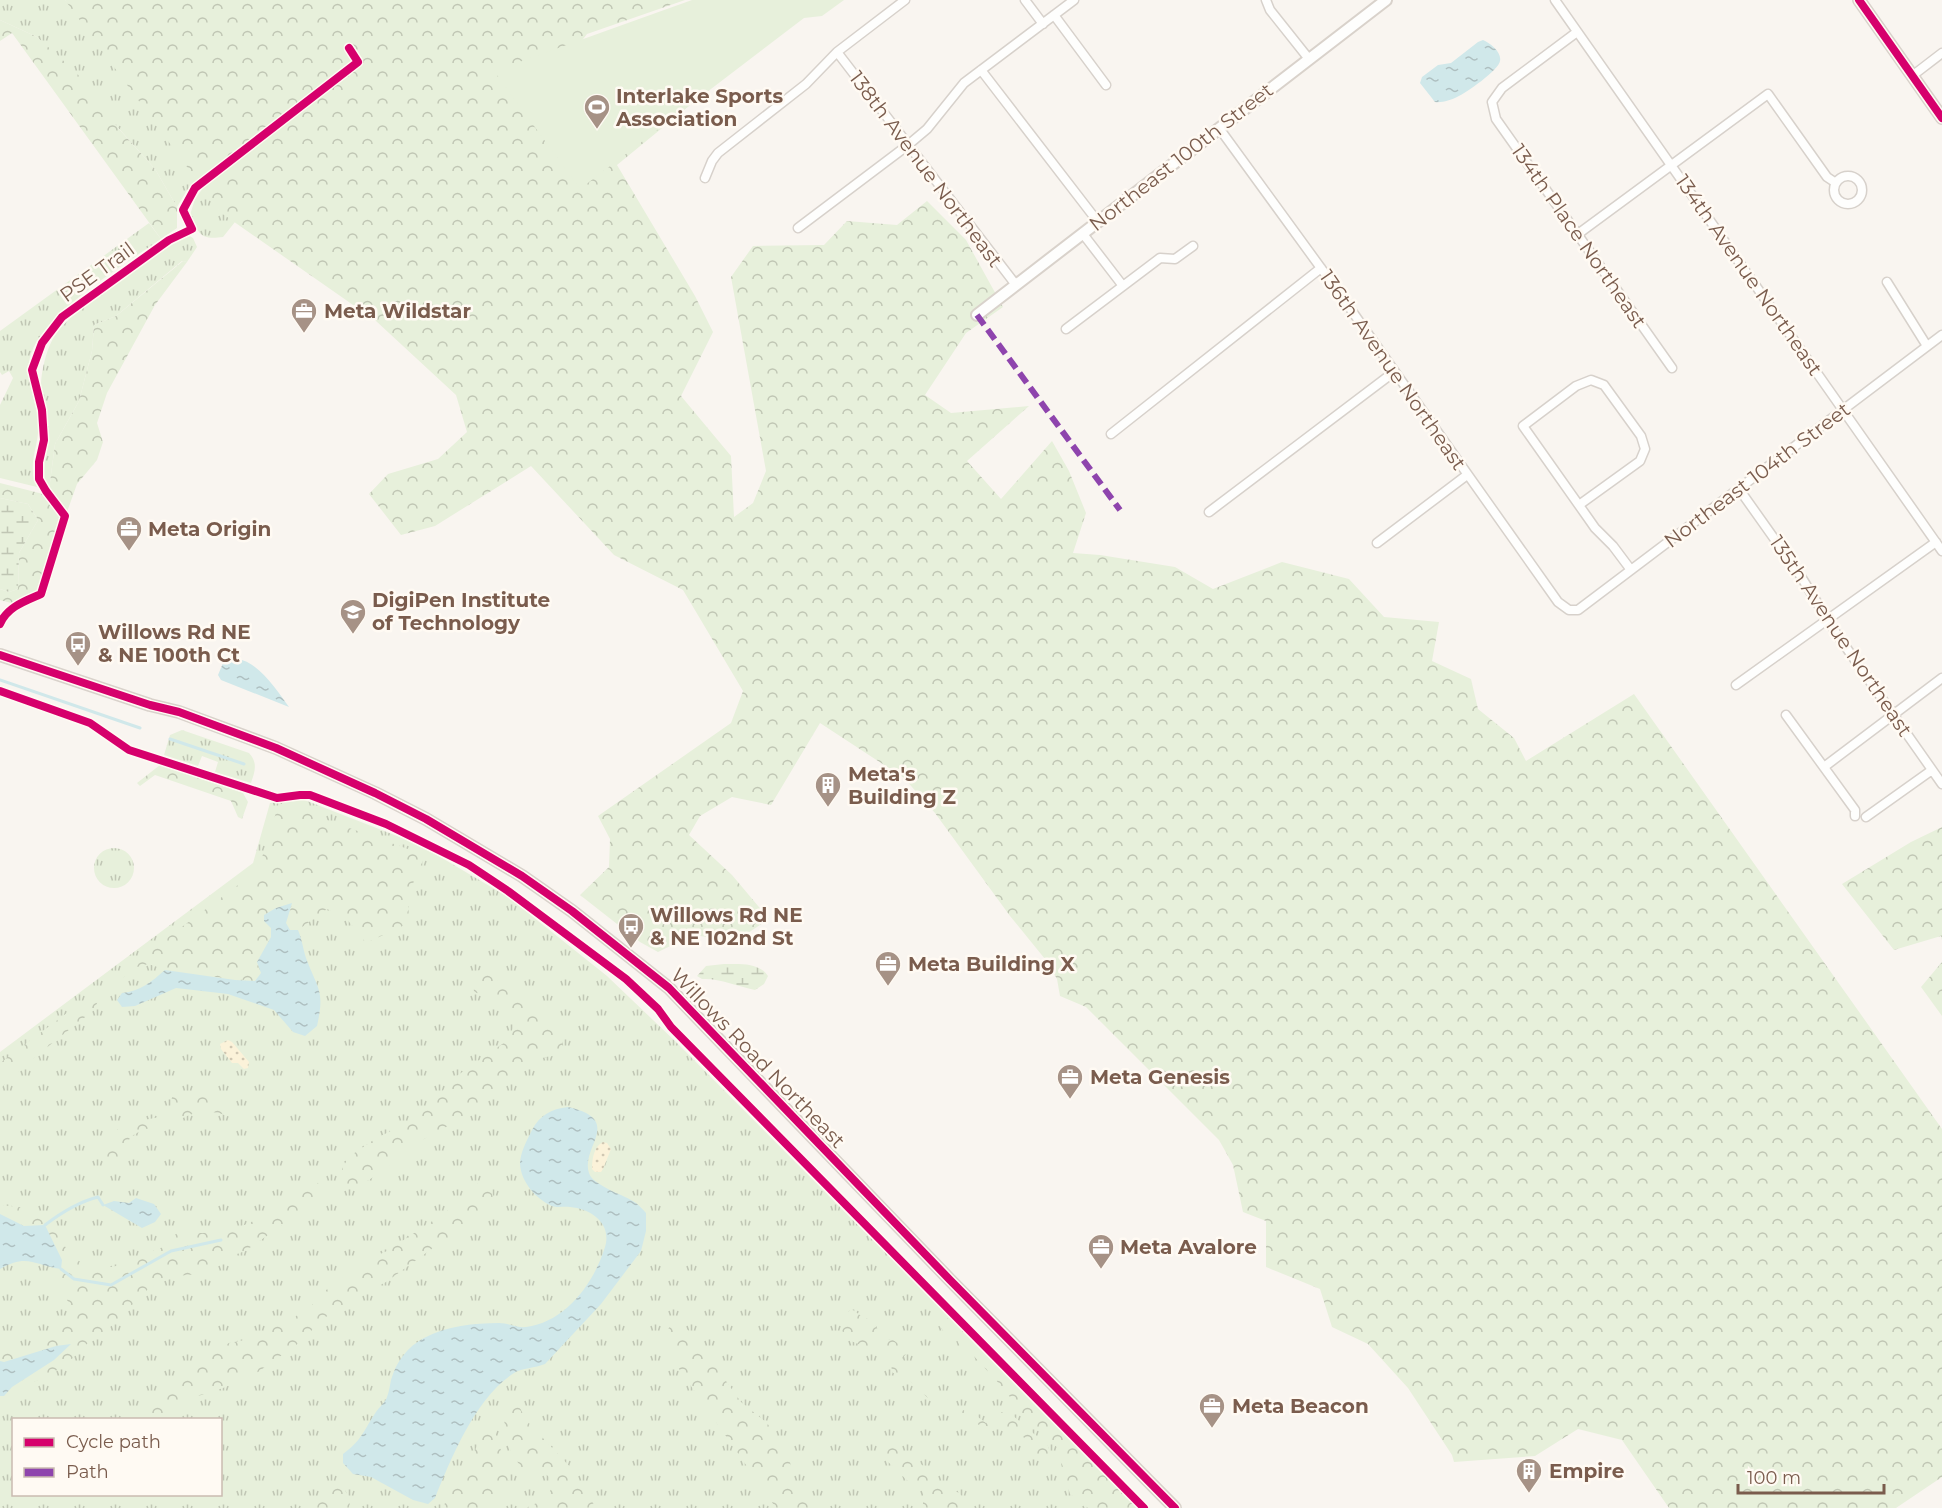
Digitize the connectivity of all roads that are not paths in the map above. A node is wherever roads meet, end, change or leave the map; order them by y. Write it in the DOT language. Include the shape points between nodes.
graph roads {
  1 [pos="905,0"];
  2 [pos="1025,0"];
  3 [pos="1074,0"];
  4 [pos="1266,0"];
  5 [pos="1386,0"];
  6 [pos="1555,0"];
  7 [pos="1858,0"];
  8 [pos="1054,15"];
  9 [pos="1043,24"];
  10 [pos="1577,32"];
  11 [pos="837,52"];
  12 [pos="1942,53"];
  13 [pos="1309,59"];
  14 [pos="981,70"];
  15 [pos="1912,76"];
  16 [pos="1106,85"];
  17 [pos="1942,118"];
  18 [pos="1219,128"];
  19 [pos="908,145"];
  20 [pos="1673,166"];
  21 [pos="705,178"];
  22 [pos="1836,183"];
  23 [pos="1098,222"];
  24 [pos="798,228"];
  25 [pos="1083,234"];
  26 [pos="1578,234"];
  27 [pos="1193,246"];
  28 [pos="1321,268"];
  29 [pos="1887,282"];
  30 [pos="1016,285"];
  31 [pos="1123,286"];
  32 [pos="977,315"];
  33 [pos="1066,329"];
  34 [pos="1942,335"];
  35 [pos="1927,346"];
  36 [pos="1671,368"];
  37 [pos="1394,372"];
  38 [pos="1844,410"];
  39 [pos="1111,434"];
  40 [pos="1467,475"];
  41 [pos="1739,489"];
  42 [pos="1579,505"];
  43 [pos="1209,512"];
  44 [pos="1936,542"];
  45 [pos="1377,543"];
  46 [pos="1942,551"];
  47 [pos="1631,570"];
  48 [pos="1569,610"];
  49 [pos="1828,620"];
  50 [pos="0,655"];
  51 [pos="1942,678"];
  52 [pos="1736,685"];
  53 [pos="1786,715"];
  54 [pos="1893,715"];
  55 [pos="1824,766"];
  56 [pos="1932,770"];
  57 [pos="1942,784"];
  58 [pos="1855,816"];
  59 [pos="1866,817"];
  60 [pos="1176,1508"];
  1 -- 11 [label="street"];
  2 -- 9 [label="street"];
  3 -- 8 [label="street"];
  4 -- 13 [label="street"];
  5 -- 13 [label="main road, Northeast 100th Street"];
  6 -- 10 [label="street, 134th Avenue Northeast"];
  7 -- 15 [label="main road"];
  8 -- 9 [label="street"];
  8 -- 16 [label="street"];
  9 -- 14 [label="street"];
  10 -- 20 [label="street, 134th Avenue Northeast"];
  10 -- 26 [label="street, 134th Place Northeast" via="1502,88 1492,102 1496,119"];
  11 -- 19 [label="street, 138th Avenue Northeast"];
  11 -- 21 [label="street" via="806,84 718,153"];
  12 -- 15 [label="street"];
  13 -- 18 [label="main road, Northeast 100th Street"];
  14 -- 19 [label="street" via="964,83 927,129"];
  14 -- 23 [label="street"];
  15 -- 17 [label="main road"];
  18 -- 23 [label="main road, Northeast 100th Street"];
  18 -- 28 [label="street, 136th Avenue Northeast"];
  19 -- 24 [label="street"];
  19 -- 30 [label="street, 138th Avenue Northeast"];
  20 -- 22 [label="street" via="1768,94 1827,177"];
  20 -- 26 [label="street"];
  20 -- 38 [label="street, 134th Avenue Northeast"];
  23 -- 25 [label="main road, Northeast 100th Street"];
  25 -- 30 [label="main road, Northeast 100th Street"];
  25 -- 31 [label="street"];
  26 -- 36 [label="street, 134th Place Northeast"];
  27 -- 31 [label="street" via="1175,258 1160,258"];
  28 -- 37 [label="street, 136th Avenue Northeast"];
  28 -- 39 [label="street"];
  29 -- 35 [label="street"];
  30 -- 32 [label="main road, Northeast 100th Street"];
  31 -- 33 [label="street"];
  34 -- 35 [label="street, Northeast 104th Street"];
  35 -- 38 [label="street, Northeast 104th Street"];
  37 -- 40 [label="street, 136th Avenue Northeast"];
  37 -- 43 [label="street"];
  38 -- 41 [label="street, Northeast 104th Street"];
  38 -- 44 [label="street, 134th Avenue Northeast"];
  40 -- 45 [label="street"];
  40 -- 48 [label="street, 136th Avenue Northeast" via="1558,602"];
  41 -- 47 [label="street, Northeast 104th Street"];
  41 -- 49 [label="street, 135th Avenue Northeast"];
  42 -- 42 [label="street" via="1524,426 1576,386 1591,380 1604,385 1641,436 1644,449 1640,461"];
  42 -- 47 [label="street"];
  44 -- 46 [label="street, 134th Avenue Northeast"];
  44 -- 49 [label="street"];
  47 -- 48 [label="street, Northeast 104th Street" via="1578,610"];
  49 -- 52 [label="street"];
  49 -- 54 [label="street, 135th Avenue Northeast"];
  50 -- 60 [label="main road, Willows Road Northeast" via="179,712 276,748 426,819 572,910 669,988"];
  51 -- 54 [label="street"];
  53 -- 55 [label="street"];
  54 -- 55 [label="street"];
  54 -- 56 [label="street, 135th Avenue Northeast"];
  55 -- 58 [label="street" via="1855,810"];
  56 -- 57 [label="street, 135th Avenue Northeast"];
  56 -- 59 [label="street"];
}
